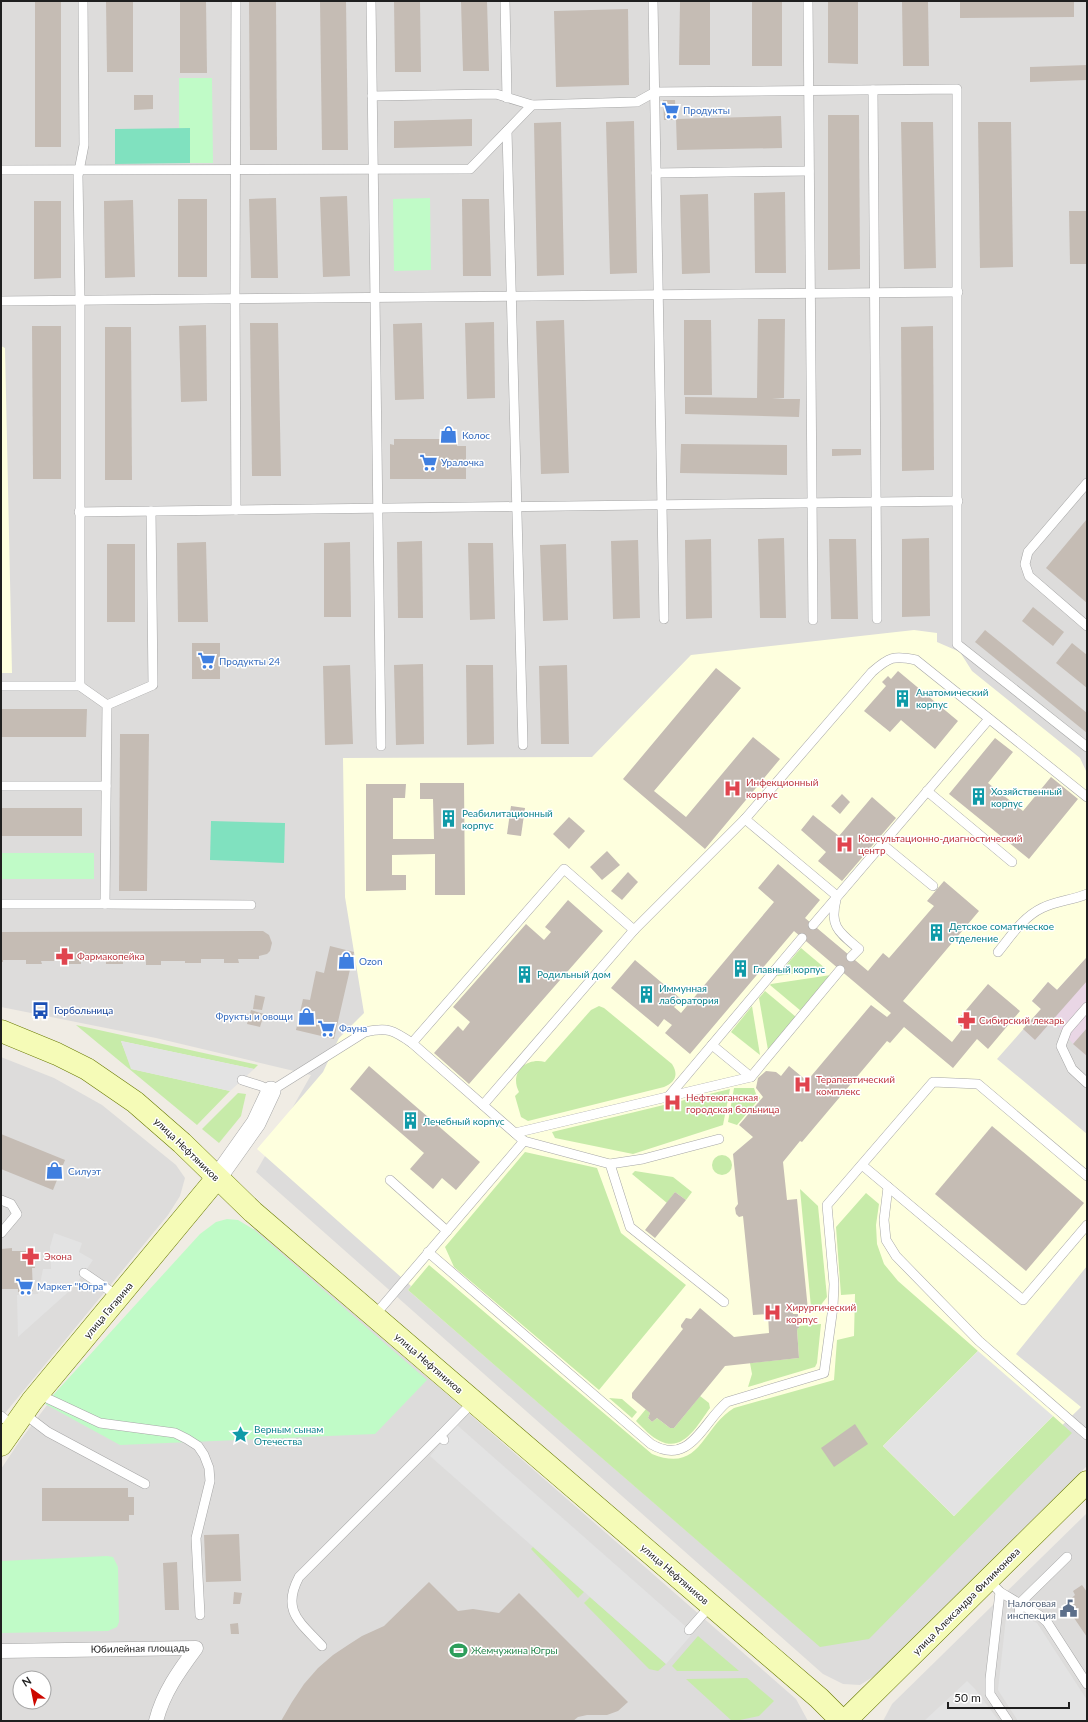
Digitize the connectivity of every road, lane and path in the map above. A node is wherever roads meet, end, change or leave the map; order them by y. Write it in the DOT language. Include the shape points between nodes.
graph roads {
  1 [pos="83,1"];
  2 [pos="236,1"];
  3 [pos="371,1"];
  4 [pos="505,1"];
  5 [pos="653,1"];
  6 [pos="808,1"];
  7 [pos="874,90"];
  8 [pos="808,91"];
  9 [pos="654,92"];
  10 [pos="372,96"];
  11 [pos="507,98"];
  12 [pos="532,105"];
  13 [pos="507,131"];
  14 [pos="373,169"];
  15 [pos="1,170"];
  16 [pos="79,170"];
  17 [pos="235,170"];
  18 [pos="809,171"];
  19 [pos="656,173"];
  20 [pos="958,292"];
  21 [pos="810,294"];
  22 [pos="874,294"];
  23 [pos="659,296"];
  24 [pos="512,297"];
  25 [pos="375,298"];
  26 [pos="234,299"];
  27 [pos="1,301"];
  28 [pos="80,301"];
  29 [pos="1087,483"];
  30 [pos="958,501"];
  31 [pos="876,502"];
  32 [pos="812,503"];
  33 [pos="662,505"];
  34 [pos="517,506"];
  35 [pos="377,508"];
  36 [pos="236,510"];
  37 [pos="151,511"];
  38 [pos="79,512"];
  39 [pos="664,619"];
  40 [pos="877,619"];
  41 [pos="813,620"];
  42 [pos="1087,626"];
  43 [pos="1,686"];
  44 [pos="80,686"];
  45 [pos="107,705"];
  46 [pos="988,719"];
  47 [pos="523,745"];
  48 [pos="381,746"];
  49 [pos="1087,747"];
  50 [pos="1,786"];
  51 [pos="106,786"];
  52 [pos="927,791"];
  53 [pos="1087,797"];
  54 [pos="745,819"];
  55 [pos="882,844"];
  56 [pos="1012,862"];
  57 [pos="933,886"];
  58 [pos="1087,894"];
  59 [pos="837,896"];
  60 [pos="1,904"];
  61 [pos="105,904"];
  62 [pos="251,905"];
  63 [pos="813,925"];
  64 [pos="634,930"];
  65 [pos="802,938"];
  66 [pos="998,952"];
  67 [pos="851,957"];
  68 [pos="840,970"];
  69 [pos="1087,1006"];
  70 [pos="1,1031"];
  71 [pos="412,1043"];
  72 [pos="712,1045"];
  73 [pos="751,1077"];
  74 [pos="242,1080"];
  75 [pos="1087,1083"];
  76 [pos="271,1091"];
  77 [pos="669,1096"];
  78 [pos="483,1105"];
  79 [pos="515,1133"];
  80 [pos="719,1139"];
  81 [pos="524,1141"];
  82 [pos="610,1164"];
  83 [pos="862,1165"];
  84 [pos="1087,1176"];
  85 [pos="217,1178"];
  86 [pos="390,1180"];
  87 [pos="888,1187"];
  88 [pos="1,1200"];
  89 [pos="1087,1225"];
  90 [pos="447,1231"];
  91 [pos="1,1234"];
  92 [pos="428,1252"];
  93 [pos="84,1273"];
  94 [pos="119,1296"];
  95 [pos="724,1302"];
  96 [pos="374,1316"];
  97 [pos="38,1394"];
  98 [pos="474,1401"];
  99 [pos="12,1419"];
  100 [pos="1087,1435"];
  101 [pos="1,1445"];
  102 [pos="1087,1482"];
  103 [pos="144,1484"];
  104 [pos="1067,1556"];
  105 [pos="994,1586"];
  106 [pos="1020,1603"];
  107 [pos="711,1606"];
  108 [pos="1019,1614"];
  109 [pos="200,1615"];
  110 [pos="689,1630"];
  111 [pos="322,1646"];
  112 [pos="1,1651"];
  113 [pos="1087,1684"];
  114 [pos="990,1694"];
  115 [pos="983,1701"];
  116 [pos="156,1721"];
  117 [pos="843,1721"];
  118 [pos="1008,1721"];
  1 -- 16 [label="lane" via="84,145"];
  2 -- 17 [label="lane"];
  3 -- 10 [label="lane"];
  4 -- 11 [label="lane"];
  5 -- 9 [label="lane"];
  6 -- 8 [label="lane"];
  7 -- 8 [label="lane"];
  7 -- 20 [label="lane" via="957,89"];
  7 -- 22 [label="lane"];
  8 -- 9 [label="lane"];
  8 -- 18 [label="lane"];
  9 -- 12 [label="lane" via="637,102"];
  9 -- 19 [label="lane"];
  10 -- 11 [label="lane" via="496,94"];
  10 -- 14 [label="lane"];
  11 -- 12 [label="lane"];
  12 -- 13 [label="lane"];
  13 -- 14 [label="lane" via="470,169"];
  13 -- 24 [label="lane"];
  14 -- 17 [label="lane"];
  14 -- 25 [label="lane"];
  15 -- 16 [label="lane"];
  16 -- 17 [label="lane"];
  16 -- 28 [label="lane"];
  17 -- 26 [label="lane"];
  18 -- 19 [label="lane"];
  18 -- 21 [label="lane"];
  19 -- 23 [label="lane"];
  20 -- 22 [label="lane"];
  20 -- 30 [label="lane"];
  21 -- 22 [label="lane"];
  21 -- 23 [label="lane"];
  21 -- 32 [label="lane"];
  22 -- 31 [label="lane"];
  23 -- 24 [label="lane"];
  23 -- 33 [label="lane"];
  24 -- 25 [label="lane"];
  24 -- 34 [label="lane"];
  25 -- 26 [label="lane"];
  25 -- 35 [label="lane"];
  26 -- 28 [label="lane"];
  26 -- 36 [label="lane"];
  27 -- 28 [label="lane"];
  28 -- 38 [label="lane"];
  29 -- 42 [label="lane" via="1028,552 1025,564 1028,576"];
  30 -- 31 [label="lane"];
  30 -- 49 [label="lane" via="957,644"];
  31 -- 32 [label="lane"];
  31 -- 40 [label="lane"];
  32 -- 33 [label="lane"];
  32 -- 41 [label="lane"];
  33 -- 34 [label="lane"];
  33 -- 39 [label="lane"];
  34 -- 35 [label="lane"];
  34 -- 47 [label="lane"];
  35 -- 36 [label="lane"];
  35 -- 48 [label="lane"];
  36 -- 37 [label="lane"];
  37 -- 38 [label="lane"];
  37 -- 45 [label="lane" via="153,686"];
  38 -- 44 [label="lane"];
  43 -- 44 [label="lane"];
  44 -- 45 [label="lane"];
  45 -- 51 [label="lane"];
  46 -- 52 [label="lane"];
  46 -- 53 [label="lane"];
  46 -- 54 [label="lane" via="916,660 901,656 886,660 872,672"];
  50 -- 51 [label="lane"];
  51 -- 61 [label="lane"];
  52 -- 55 [label="lane"];
  52 -- 56 [label="lane"];
  54 -- 59 [label="lane"];
  54 -- 64 [label="lane"];
  55 -- 57 [label="lane"];
  55 -- 59 [label="lane"];
  58 -- 66 [label="lane" via="1042,907 1032,913"];
  59 -- 63 [label="lane"];
  59 -- 67 [label="lane" via="832,913 838,931 859,949"];
  60 -- 61 [label="lane"];
  61 -- 62 [label="lane"];
  64 -- 71 [label="lane" via="564,869"];
  64 -- 78 [label="lane"];
  65 -- 72 [label="lane"];
  68 -- 73 [label="lane"];
  69 -- 75 [label="lane" via="1067,1030 1061,1046 1072,1069"];
  70 -- 85 [label="main road, улица Нефтяников" via="58,1054 112,1085 182,1142"];
  71 -- 76 [label="lane" via="396,1032 380,1029 365,1032"];
  71 -- 78 [label="lane"];
  72 -- 73 [label="lane"];
  72 -- 77 [label="lane"];
  73 -- 77 [label="lane"];
  74 -- 76 [label="lane"];
  76 -- 85 [label="street" via="256,1123"];
  77 -- 79 [label="lane"];
  78 -- 79 [label="lane"];
  79 -- 81 [label="lane"];
  80 -- 82 [label="lane" via="643,1159"];
  81 -- 82 [label="lane"];
  81 -- 90 [label="lane"];
  82 -- 95 [label="lane" via="630,1227"];
  83 -- 84 [label="lane" via="933,1082 978,1084"];
  83 -- 87 [label="lane"];
  83 -- 92 [label="lane" via="827,1205 834,1284 824,1373 727,1402 690,1444 681,1450 666,1451 651,1444"];
  85 -- 94 [label="main road, улица Гагарина"];
  85 -- 96 [label="main road, улица Нефтяников"];
  86 -- 90 [label="lane"];
  87 -- 89 [label="lane" via="1023,1300"];
  87 -- 100 [label="lane" via="884,1220 886,1240 896,1256 986,1352 1046,1405"];
  88 -- 91 [label="lane" via="11,1204 17,1214"];
  90 -- 92 [label="lane"];
  92 -- 96 [label="lane"];
  93 -- 94 [label="lane"];
  94 -- 97 [label="main road, улица Гагарина"];
  96 -- 98 [label="main road, улица Нефтяников"];
  97 -- 99 [label="main road, улица Гагарина"];
  97 -- 109 [label="lane" via="100,1423 175,1434 198,1446 209,1468 210,1481 196,1538"];
  98 -- 107 [label="main road, улица Нефтяников"];
  98 -- 111 [label="lane" via="442,1438 299,1577 292,1590 291,1605 297,1619"];
  99 -- 101 [label="main road, улица Гагарина"];
  99 -- 103 [label="lane" via="48,1432"];
  102 -- 105 [label="main road, улица Александра Филимонова"];
  104 -- 106 [label="lane"];
  105 -- 106 [label="lane"];
  105 -- 114 [label="lane"];
  105 -- 117 [label="main road, улица Александра Филимонова"];
  106 -- 108 [label="lane"];
  106 -- 113 [label="lane" via="1047,1622"];
  107 -- 110 [label="lane"];
  107 -- 117 [label="main road, улица Нефтяников"];
  112 -- 116 [label="street, Юбилейная площадь" via="196,1648 173,1680"];
  114 -- 115 [label="lane"];
  114 -- 118 [label="lane"];
}
